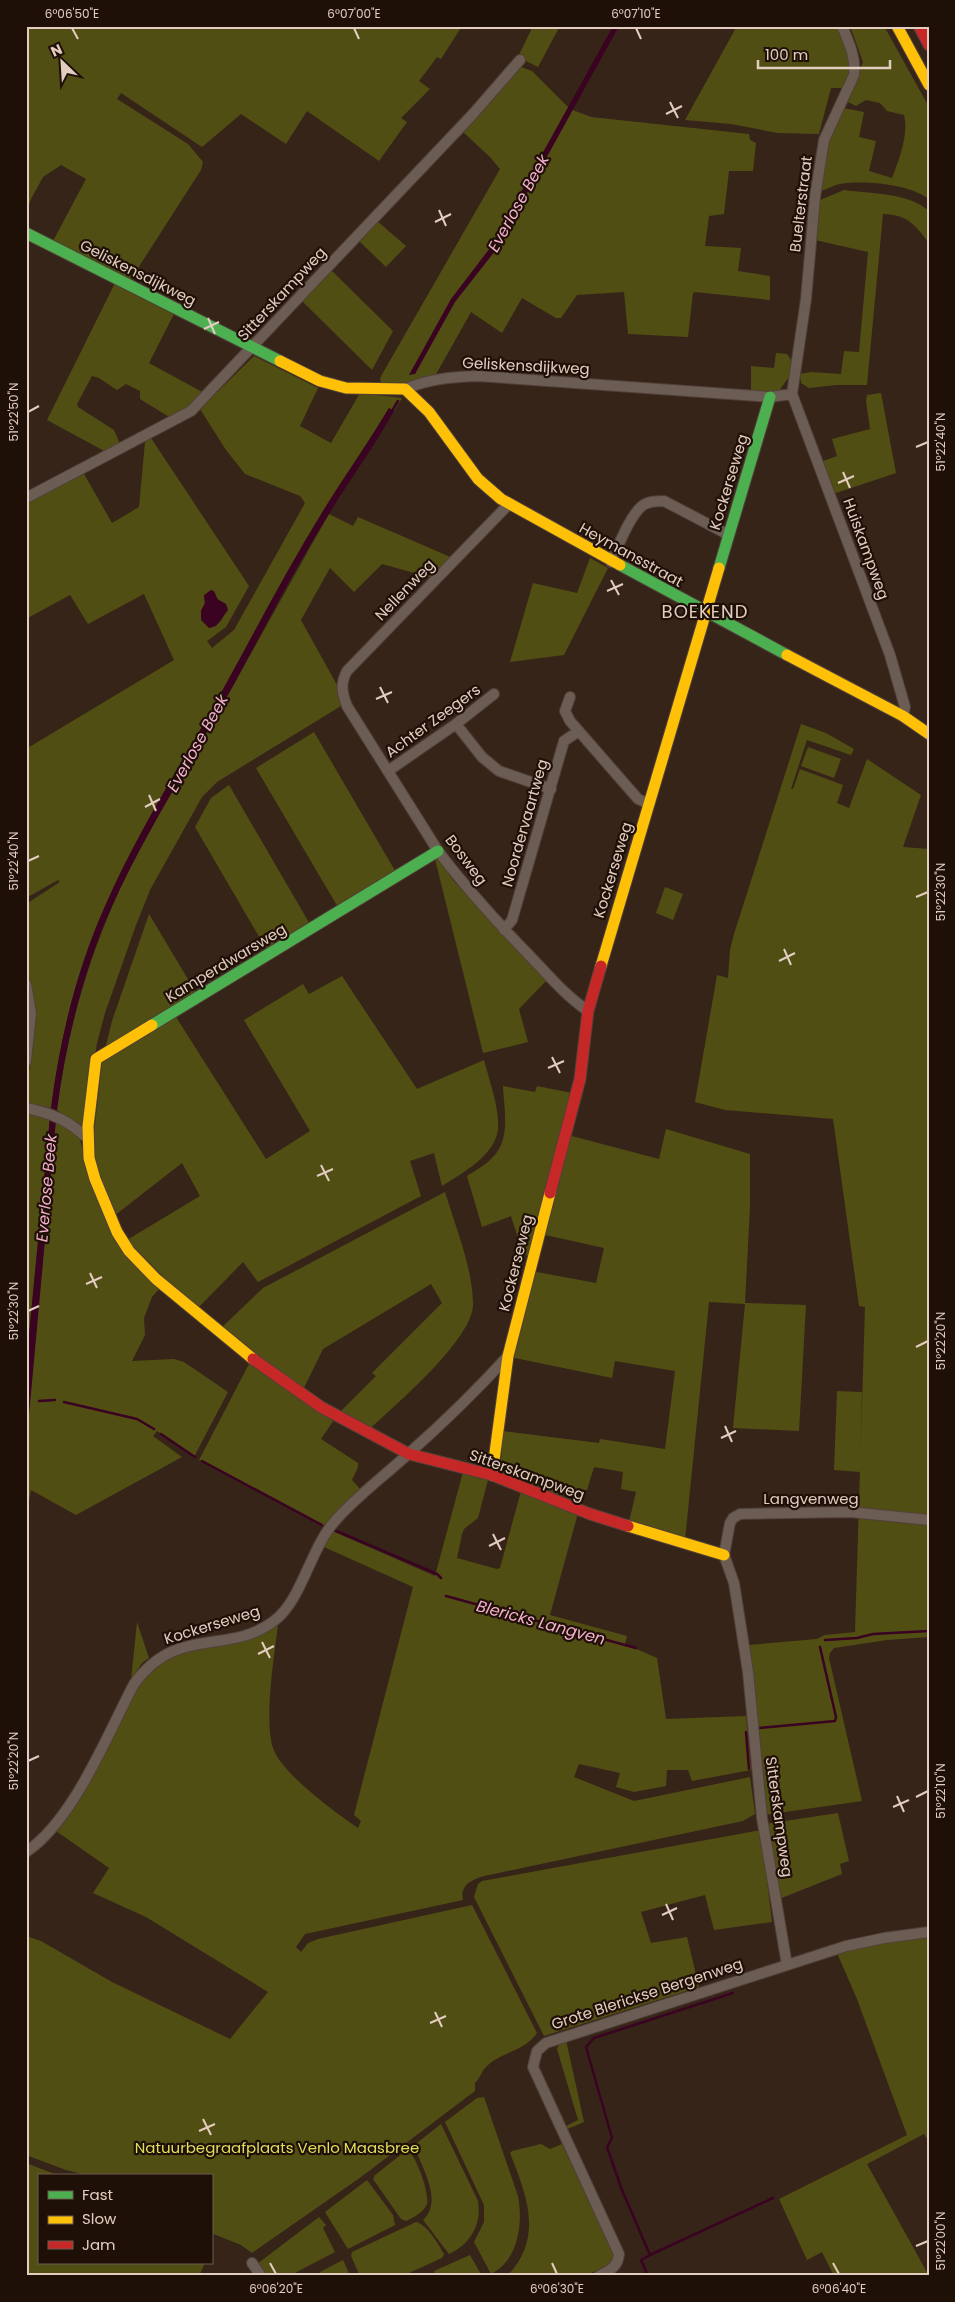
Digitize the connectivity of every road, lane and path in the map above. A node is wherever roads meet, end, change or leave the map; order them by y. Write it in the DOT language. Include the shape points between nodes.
graph roads {
  1 [pos="842,26"];
  2 [pos="897,26"];
  3 [pos="919,26"];
  4 [pos="929,45"];
  5 [pos="520,60"];
  6 [pos="929,85"];
  7 [pos="26,233"];
  8 [pos="252,348"];
  9 [pos="405,389"];
  10 [pos="792,394"];
  11 [pos="770,397"];
  12 [pos="26,498"];
  13 [pos="509,504"];
  14 [pos="729,535"];
  15 [pos="611,562"];
  16 [pos="706,613"];
  17 [pos="494,694"];
  18 [pos="570,697"];
  19 [pos="347,706"];
  20 [pos="903,716"];
  21 [pos="456,724"];
  22 [pos="579,731"];
  23 [pos="929,734"];
  24 [pos="388,771"];
  25 [pos="551,788"];
  26 [pos="649,804"];
  27 [pos="438,851"];
  28 [pos="504,930"];
  29 [pos="26,984"];
  30 [pos="588,1011"];
  31 [pos="26,1061"];
  32 [pos="26,1108"];
  33 [pos="88,1138"];
  34 [pos="508,1356"];
  35 [pos="409,1454"];
  36 [pos="492,1475"];
  37 [pos="929,1520"];
  38 [pos="724,1555"];
  39 [pos="26,1852"];
  40 [pos="929,1932"];
  41 [pos="786,1965"];
  42 [pos="252,2264"];
  43 [pos="261,2276"];
  44 [pos="599,2276"];
  1 -- 10 [label="street, Buelterstraat" via="856,64 824,140"];
  2 -- 6 [label="main road"];
  3 -- 4 [label="main road"];
  5 -- 8 [label="street, Sitterskampweg"];
  7 -- 8 [label="main road, Geliskensdijkweg"];
  8 -- 9 [label="main road, Geliskensdijkweg" via="337,386"];
  8 -- 12 [label="street, Sitterskampweg" via="191,411"];
  9 -- 11 [label="street, Geliskensdijkweg" via="439,378 478,376"];
  9 -- 13 [label="main road, Heymansstraat" via="429,412 478,479"];
  10 -- 11 [label="street, Geliskensdijkweg"];
  10 -- 20 [label="street, Huiskampweg" via="890,655 906,706"];
  11 -- 14 [label="main road, Kockerseweg"];
  13 -- 15 [label="main road, Heymansstraat"];
  13 -- 19 [label="street, Nellenweg" via="348,671 342,680"];
  14 -- 15 [label="street" via="664,501 654,500 642,505 635,514"];
  14 -- 16 [label="main road, Kockerseweg"];
  15 -- 16 [label="main road, Heymansstraat"];
  16 -- 20 [label="main road, Heymansstraat"];
  16 -- 26 [label="main road, Kockerseweg"];
  17 -- 21 [label="street, Achter Zeegers"];
  18 -- 22 [label="street" via="565,711"];
  19 -- 24 [label="street, Bosweg"];
  20 -- 23 [label="main road, Heymansstraat"];
  21 -- 24 [label="street, Achter Zeegers"];
  21 -- 25 [label="street" via="482,757 498,771"];
  22 -- 25 [label="street, Noordervaartweg" via="564,741"];
  22 -- 26 [label="street" via="638,799"];
  24 -- 27 [label="street, Bosweg"];
  25 -- 28 [label="street, Noordervaartweg" via="512,920"];
  26 -- 30 [label="main road, Kockerseweg"];
  27 -- 28 [label="street, Bosweg"];
  27 -- 33 [label="main road, Kamperdwarsweg" via="96,1059"];
  28 -- 30 [label="street, Bosweg" via="571,999"];
  29 -- 31 [label="street" via="31,1014"];
  30 -- 34 [label="main road, Kockerseweg" via="580,1080"];
  32 -- 33 [label="street" via="60,1117"];
  33 -- 35 [label="main road, Sitterskampweg" via="95,1180 117,1232 129,1251 156,1279 248,1356 321,1407"];
  34 -- 35 [label="street, Kockerseweg"];
  34 -- 36 [label="main road, Kockerseweg"];
  35 -- 36 [label="main road, Sitterskampweg"];
  35 -- 39 [label="street, Kockerseweg" via="334,1522 320,1542 287,1609 273,1622 236,1637 171,1651 145,1669 72,1802 54,1827"];
  36 -- 38 [label="main road, Sitterskampweg" via="590,1514"];
  37 -- 38 [label="street, Langvenweg" via="850,1512 740,1514 730,1523"];
  38 -- 41 [label="street, Sitterskampweg" via="734,1583 746,1662 762,1818"];
  40 -- 41 [label="street, Grote Blerickse Bergenweg" via="846,1946"];
  41 -- 44 [label="street, Grote Blerickse Bergenweg" via="546,2043 537,2051 533,2066 619,2254 618,2263 612,2270"];
  42 -- 43 [label="street"];
}
